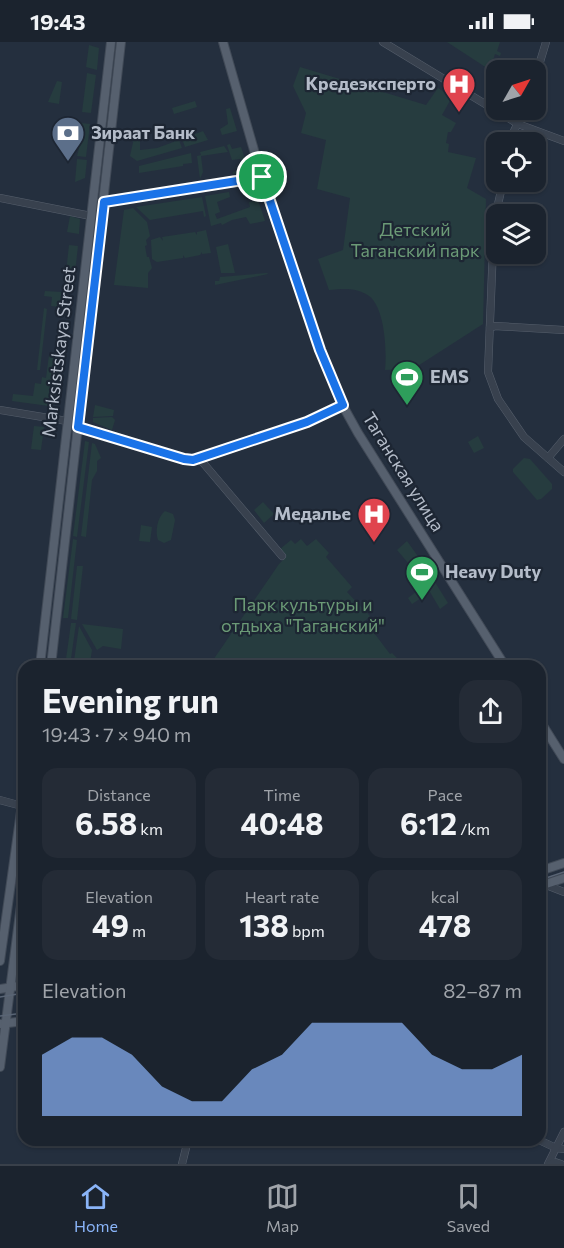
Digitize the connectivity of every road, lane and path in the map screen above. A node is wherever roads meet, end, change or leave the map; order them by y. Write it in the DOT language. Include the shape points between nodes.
graph roads {
  1 [pos="111,42"];
  2 [pos="121,42"];
  3 [pos="223,42"];
  4 [pos="383,42"];
  5 [pos="546,42"];
  6 [pos="541,60"];
  7 [pos="520,120"];
  8 [pos="518,124"];
  9 [pos="514,132"];
  10 [pos="564,141"];
  11 [pos="262,177"];
  12 [pos="501,192"];
  13 [pos="0,198"];
  14 [pos="104,202"];
  15 [pos="91,216"];
  16 [pos="490,328"];
  17 [pos="564,330"];
  18 [pos="343,405"];
  19 [pos="0,410"];
  20 [pos="67,421"];
  21 [pos="78,427"];
  22 [pos="564,439"];
  23 [pos="199,458"];
  24 [pos="549,458"];
  25 [pos="564,472"];
  26 [pos="282,556"];
  27 [pos="41,660"];
  28 [pos="52,660"];
  29 [pos="501,660"];
  30 [pos="546,730"];
  31 [pos="564,759"];
  32 [pos="0,800"];
  33 [pos="18,805"];
  34 [pos="18,834"];
  35 [pos="564,863"];
  36 [pos="546,870"];
  37 [pos="564,878"];
  38 [pos="564,884"];
  39 [pos="546,885"];
  40 [pos="546,886"];
  41 [pos="546,886"];
  42 [pos="564,892"];
  43 [pos="18,929"];
  44 [pos="14,960"];
  45 [pos="0,961"];
  46 [pos="18,969"];
  47 [pos="18,986"];
  48 [pos="11,987"];
  49 [pos="0,989"];
  50 [pos="18,1022"];
  51 [pos="3,1024"];
  52 [pos="0,1058"];
  53 [pos="1,1062"];
  54 [pos="0,1067"];
  55 [pos="564,1132"];
  56 [pos="546,1143"];
  57 [pos="186,1146"];
  58 [pos="556,1148"];
  59 [pos="564,1149"];
  60 [pos="182,1164"];
  61 [pos="549,1164"];
  62 [pos="561,1164"];
  1 -- 15 [label="main road, Marksistskaya Street"];
  2 -- 14 [label="main road, Marksistskaya Street"];
  3 -- 11 [label="main road, Таганская улица"];
  4 -- 8 [label="street"];
  5 -- 6 [label="street"];
  7 -- 8 [label="street"];
  8 -- 9 [label="street"];
  8 -- 10 [label="street"];
  11 -- 14 [label="street"];
  11 -- 18 [label="main road, Таганская улица" via="320,350"];
  12 -- 16 [label="street" via="494,222"];
  13 -- 15 [label="street"];
  14 -- 21 [label="main road, Marksistskaya Street"];
  15 -- 20 [label="main road, Marksistskaya Street"];
  16 -- 17 [label="street"];
  16 -- 24 [label="street" via="488,372 498,399 528,442"];
  18 -- 23 [label="street" via="307,422"];
  18 -- 29 [label="main road, Таганская улица"];
  19 -- 20 [label="street"];
  20 -- 27 [label="main road, Marksistskaya Street"];
  21 -- 23 [label="street" via="184,459"];
  21 -- 28 [label="main road, Marksistskaya Street"];
  22 -- 24 [label="street"];
  23 -- 26 [label="street"];
  24 -- 25 [label="street"];
  30 -- 31 [label="main road"];
  32 -- 33 [label="street"];
  34 -- 45 [label="main road"];
  35 -- 36 [label="main road"];
  37 -- 39 [label="main road"];
  38 -- 40 [label="main road"];
  41 -- 42 [label="street"];
  43 -- 44 [label="main road"];
  44 -- 46 [label="main road"];
  44 -- 48 [label="main road"];
  47 -- 48 [label="main road"];
  48 -- 49 [label="main road"];
  48 -- 51 [label="main road"];
  50 -- 51 [label="main road"];
  51 -- 53 [label="main road"];
  52 -- 53 [label="main road"];
  53 -- 54 [label="main road"];
  55 -- 58 [label="street"];
  56 -- 58 [label="street"];
  57 -- 60 [label="street"];
  58 -- 59 [label="street"];
  58 -- 61 [label="street"];
  61 -- 62 [label="street"];
}
